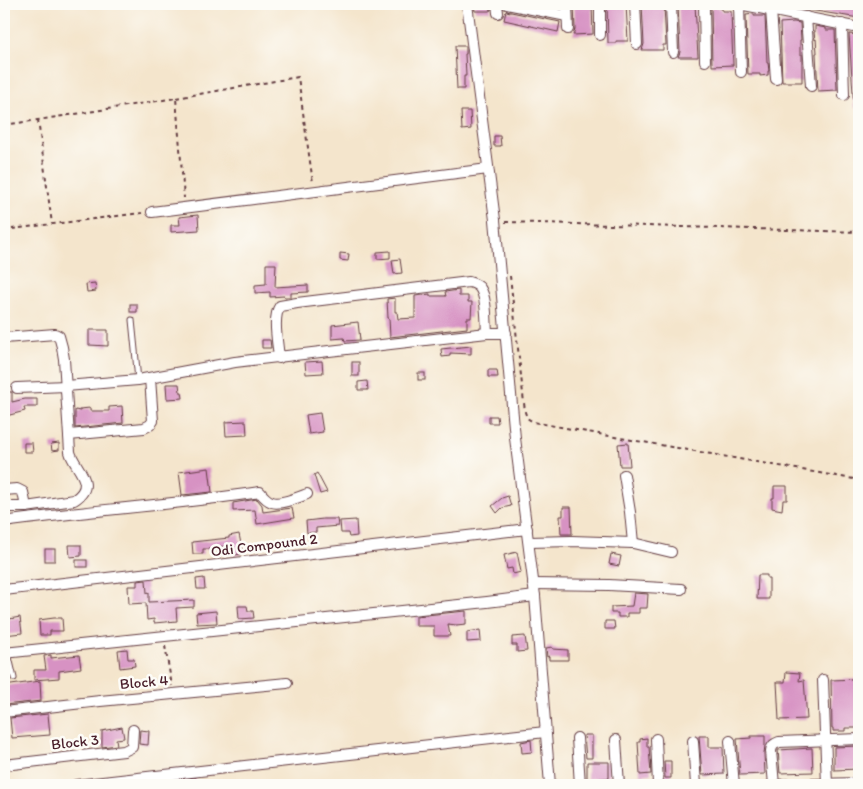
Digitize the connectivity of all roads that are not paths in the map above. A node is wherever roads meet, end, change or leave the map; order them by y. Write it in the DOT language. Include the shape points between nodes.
graph roads {
  1 [pos="467,4"];
  2 [pos="507,4"];
  3 [pos="567,4"];
  4 [pos="600,4"];
  5 [pos="635,4"];
  6 [pos="671,4"];
  7 [pos="704,4"];
  8 [pos="739,4"];
  9 [pos="772,10"];
  10 [pos="567,16"];
  11 [pos="806,17"];
  12 [pos="842,24"];
  13 [pos="859,28"];
  14 [pos="568,30"];
  15 [pos="600,35"];
  16 [pos="637,44"];
  17 [pos="674,52"];
  18 [pos="705,61"];
  19 [pos="741,72"];
  20 [pos="776,79"];
  21 [pos="811,86"];
  22 [pos="844,95"];
  23 [pos="488,169"];
  24 [pos="152,212"];
  25 [pos="132,320"];
  26 [pos="487,333"];
  27 [pos="506,333"];
  28 [pos="4,338"];
  29 [pos="279,358"];
  30 [pos="150,378"];
  31 [pos="138,380"];
  32 [pos="66,386"];
  33 [pos="17,388"];
  34 [pos="68,435"];
  35 [pos="624,475"];
  36 [pos="4,490"];
  37 [pos="307,494"];
  38 [pos="9,507"];
  39 [pos="26,507"];
  40 [pos="4,521"];
  41 [pos="527,529"];
  42 [pos="528,542"];
  43 [pos="633,543"];
  44 [pos="671,552"];
  45 [pos="533,584"];
  46 [pos="681,589"];
  47 [pos="4,590"];
  48 [pos="535,596"];
  49 [pos="6,653"];
  50 [pos="14,678"];
  51 [pos="823,680"];
  52 [pos="287,682"];
  53 [pos="4,712"];
  54 [pos="133,730"];
  55 [pos="545,732"];
  56 [pos="577,738"];
  57 [pos="656,739"];
  58 [pos="825,739"];
  59 [pos="859,739"];
  60 [pos="616,740"];
  61 [pos="693,740"];
  62 [pos="730,741"];
  63 [pos="4,765"];
  64 [pos="859,783"];
  65 [pos="76,785"];
  66 [pos="550,785"];
  67 [pos="580,785"];
  68 [pos="619,785"];
  69 [pos="658,785"];
  70 [pos="696,785"];
  71 [pos="734,785"];
  72 [pos="773,785"];
  73 [pos="827,785"];
  1 -- 23 [label="street"];
  2 -- 10 [label="street"];
  3 -- 10 [label="street"];
  4 -- 15 [label="street"];
  5 -- 16 [label="street"];
  6 -- 17 [label="street"];
  7 -- 18 [label="street"];
  8 -- 9 [label="street"];
  8 -- 19 [label="street"];
  9 -- 11 [label="street"];
  9 -- 20 [label="street"];
  10 -- 14 [label="street"];
  11 -- 12 [label="street"];
  11 -- 21 [label="street"];
  12 -- 13 [label="street"];
  12 -- 22 [label="street"];
  23 -- 24 [label="street"];
  23 -- 27 [label="street"];
  25 -- 31 [label="lane"];
  26 -- 27 [label="street"];
  26 -- 29 [label="street"];
  26 -- 29 [label="street" via="484,298 480,287 469,282 280,306 276,311"];
  27 -- 41 [label="street"];
  28 -- 32 [label="street" via="59,336"];
  29 -- 30 [label="street" via="236,362"];
  30 -- 31 [label="street"];
  30 -- 34 [label="street" via="153,421 150,425"];
  31 -- 32 [label="street"];
  32 -- 33 [label="street"];
  32 -- 34 [label="street"];
  34 -- 39 [label="street" via="71,457 85,481 79,497"];
  35 -- 43 [label="street"];
  36 -- 39 [label="street" via="23,492"];
  37 -- 40 [label="street" via="274,503 260,492"];
  38 -- 39 [label="street"];
  38 -- 40 [label="street"];
  41 -- 42 [label="street"];
  41 -- 47 [label="street, Odi Compound 2"];
  42 -- 43 [label="street"];
  42 -- 45 [label="street"];
  43 -- 44 [label="street"];
  45 -- 46 [label="street"];
  45 -- 48 [label="street"];
  48 -- 49 [label="street"];
  48 -- 55 [label="street"];
  49 -- 50 [label="lane"];
  51 -- 58 [label="street"];
  52 -- 53 [label="street, Block 4"];
  54 -- 63 [label="street, Block 3" via="132,747 124,752"];
  55 -- 65 [label="street"];
  55 -- 66 [label="street"];
  56 -- 67 [label="street"];
  57 -- 69 [label="street"];
  58 -- 59 [label="street"];
  58 -- 72 [label="street" via="774,744 771,751"];
  58 -- 73 [label="street"];
  60 -- 68 [label="street"];
  61 -- 70 [label="street"];
  62 -- 71 [label="street"];
  64 -- 73 [label="street"];
  72 -- 73 [label="street"];
}
